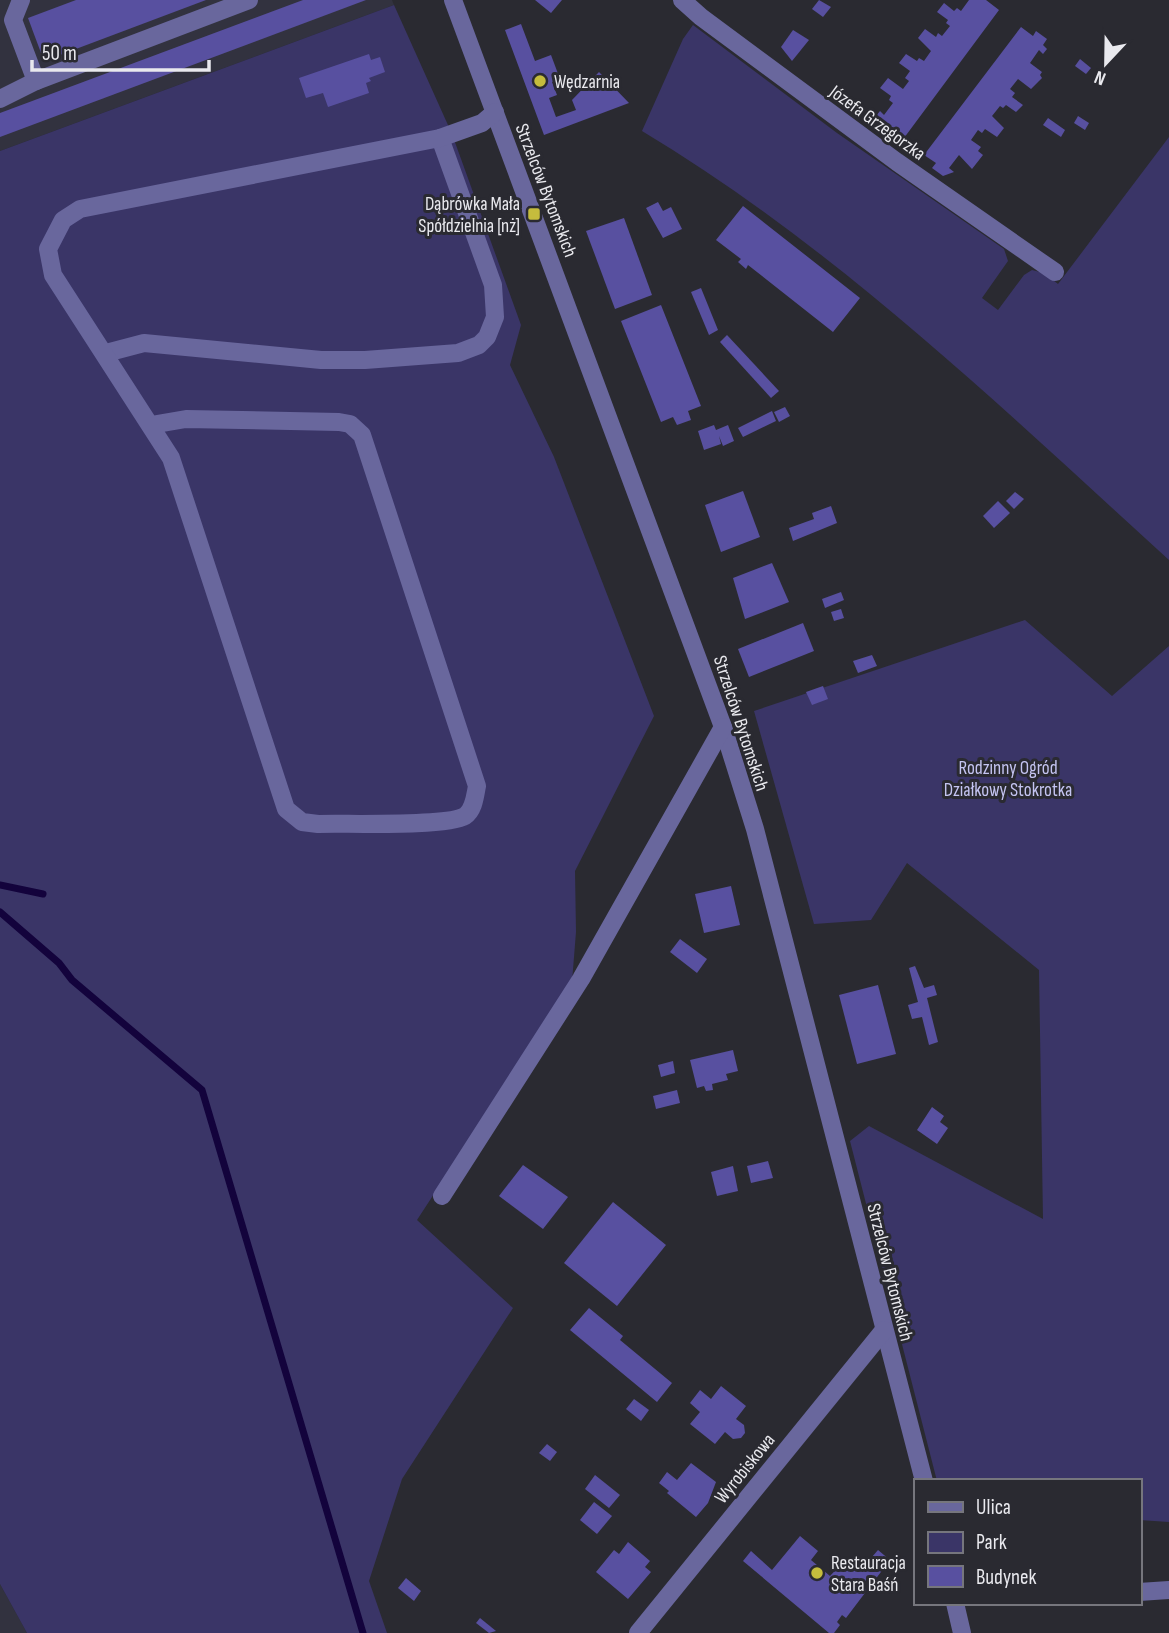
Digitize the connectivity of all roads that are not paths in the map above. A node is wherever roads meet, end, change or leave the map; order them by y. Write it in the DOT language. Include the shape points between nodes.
graph roads {
  1 [pos="20,0"];
  2 [pos="249,0"];
  3 [pos="453,0"];
  4 [pos="682,0"];
  5 [pos="36,81"];
  6 [pos="0,99"];
  7 [pos="495,112"];
  8 [pos="440,138"];
  9 [pos="1055,272"];
  10 [pos="106,354"];
  11 [pos="152,425"];
  12 [pos="723,727"];
  13 [pos="442,1196"];
  14 [pos="884,1330"];
  15 [pos="923,1479"];
  16 [pos="1169,1590"];
  17 [pos="1141,1592"];
  18 [pos="955,1605"];
  19 [pos="638,1633"];
  20 [pos="962,1633"];
  1 -- 5 [label="street" via="13,20"];
  2 -- 5 [label="street"];
  3 -- 7 [label="street, Strzelców Bytomskich"];
  4 -- 9 [label="street, Józefa Grzegorzka" via="857,133"];
  5 -- 6 [label="street"];
  7 -- 8 [label="street" via="482,123"];
  7 -- 12 [label="street, Strzelców Bytomskich"];
  8 -- 10 [label="street" via="70,214 51,238 48,259 53,275"];
  8 -- 10 [label="street" via="493,285 495,317 479,345 458,353 365,360 321,360 144,342"];
  10 -- 11 [label="street"];
  11 -- 11 [label="street" via="171,458 286,809 302,822 318,824 464,817 477,786 362,435 350,424 339,422 186,419"];
  12 -- 13 [label="street" via="581,979"];
  12 -- 14 [label="street, Strzelców Bytomskich" via="755,830"];
  14 -- 15 [label="street, Strzelców Bytomskich"];
  14 -- 19 [label="street, Wyrobiskowa"];
  16 -- 17 [label="street"];
  18 -- 20 [label="street"];
}
